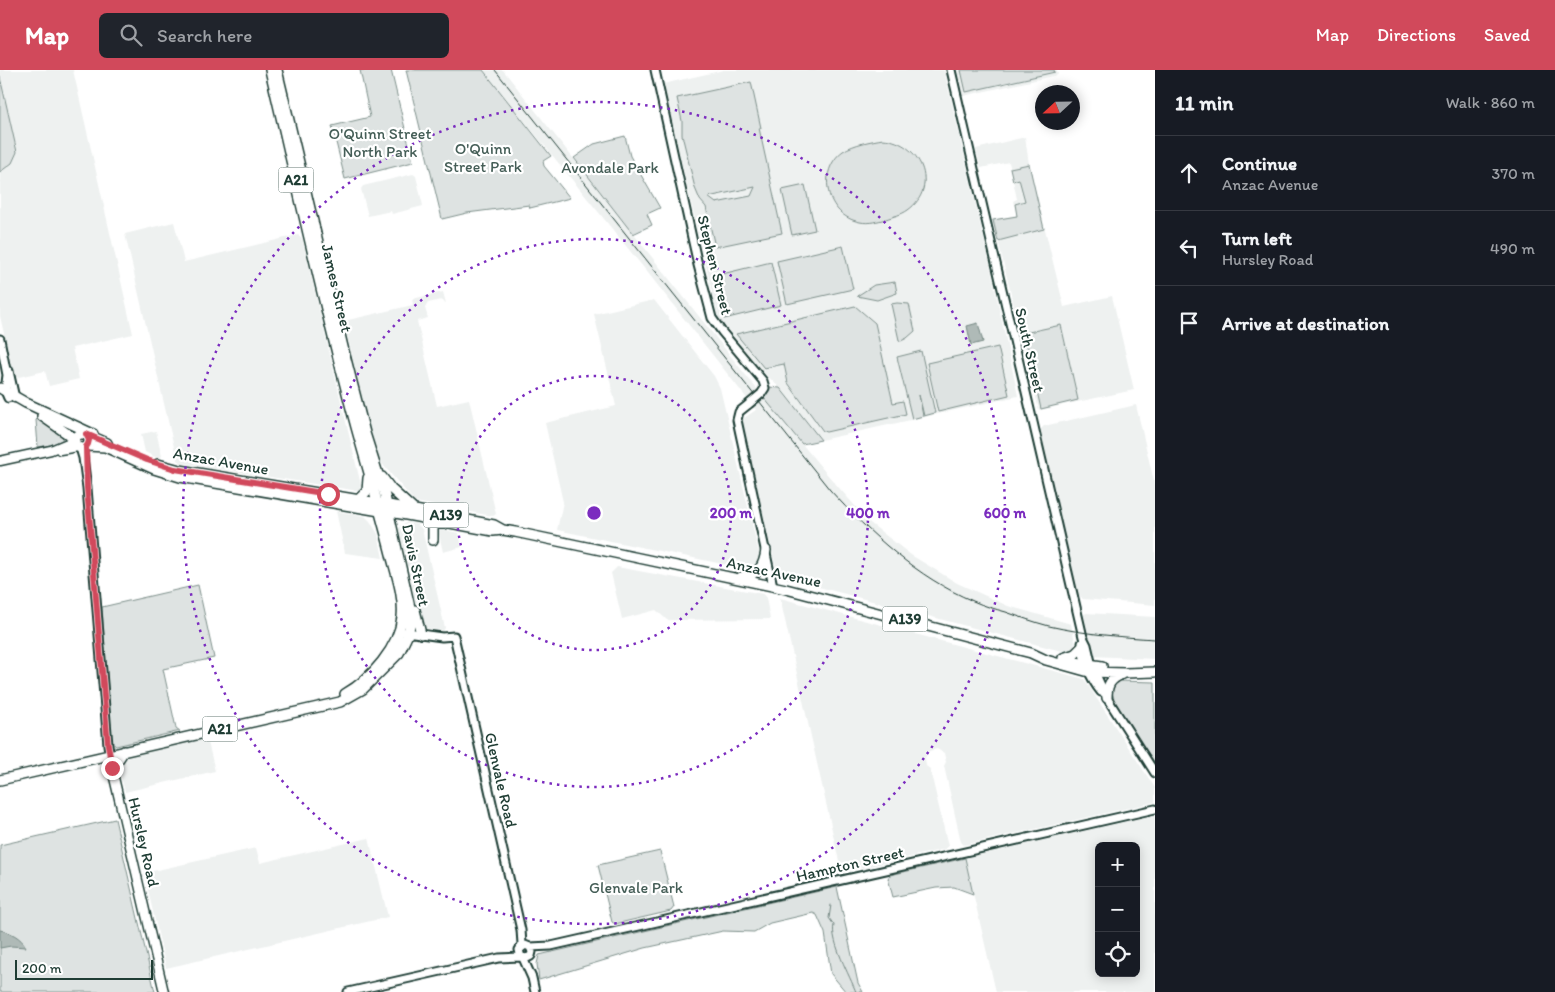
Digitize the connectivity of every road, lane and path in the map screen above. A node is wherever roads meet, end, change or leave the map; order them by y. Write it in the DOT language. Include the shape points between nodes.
graph roads {
  1 [pos="270,70"];
  2 [pos="277,70"];
  3 [pos="655,70"];
  4 [pos="951,70"];
  5 [pos="0,339"];
  6 [pos="5,359"];
  7 [pos="6,393"];
  8 [pos="44,412"];
  9 [pos="63,430"];
  10 [pos="85,434"];
  11 [pos="80,444"];
  12 [pos="113,445"];
  13 [pos="45,451"];
  14 [pos="0,461"];
  15 [pos="373,472"];
  16 [pos="358,500"];
  17 [pos="383,507"];
  18 [pos="413,509"];
  19 [pos="404,514"];
  20 [pos="455,523"];
  21 [pos="392,525"];
  22 [pos="503,530"];
  23 [pos="433,540"];
  24 [pos="766,550"];
  25 [pos="731,577"];
  26 [pos="773,586"];
  27 [pos="410,603"];
  28 [pos="399,631"];
  29 [pos="409,632"];
  30 [pos="422,634"];
  31 [pos="1082,642"];
  32 [pos="1037,655"];
  33 [pos="1061,658"];
  34 [pos="1091,669"];
  35 [pos="1152,672"];
  36 [pos="1125,673"];
  37 [pos="1107,698"];
  38 [pos="315,707"];
  39 [pos="124,751"];
  40 [pos="109,754"];
  41 [pos="112,768"];
  42 [pos="1155,773"];
  43 [pos="0,780"];
  44 [pos="1155,809"];
  45 [pos="521,930"];
  46 [pos="529,946"];
  47 [pos="551,946"];
  48 [pos="524,954"];
  49 [pos="164,992"];
  50 [pos="348,992"];
  51 [pos="535,992"];
  1 -- 15 [label="main road, James Street / A21" via="335,342"];
  2 -- 15 [label="main road, James Street / A21"];
  3 -- 24 [label="street, Stephen Street, bridge" via="712,318 765,388 739,412 736,420"];
  4 -- 31 [label="street, South Street"];
  5 -- 6 [label="street"];
  6 -- 7 [label="street"];
  6 -- 7 [label="street" via="10,375"];
  7 -- 8 [label="main road, Anzac Avenue"];
  7 -- 9 [label="main road, Anzac Avenue"];
  8 -- 10 [label="main road, Anzac Avenue"];
  8 -- 12 [label="main road, Anzac Avenue"];
  9 -- 11 [label="main road, Anzac Avenue"];
  9 -- 13 [label="main road" via="62,442"];
  10 -- 11 [label="main road" via="77,435"];
  10 -- 12 [label="main road, Anzac Avenue"];
  11 -- 13 [label="main road"];
  11 -- 17 [label="main road, Anzac Avenue" via="105,447 180,477"];
  11 -- 40 [label="street, Hursley Road" via="87,488"];
  12 -- 16 [label="main road, Anzac Avenue" via="175,469"];
  13 -- 14 [label="main road"];
  15 -- 16 [label="main road" via="367,491"];
  15 -- 17 [label="main road, James Street / A21"];
  15 -- 18 [label="main road"];
  16 -- 17 [label="main road, Anzac Avenue"];
  17 -- 18 [label="main road, Anzac Avenue / A139"];
  17 -- 19 [label="main road, Anzac Avenue / A139"];
  17 -- 21 [label="main road, Davis Street / A21"];
  17 -- 28 [label="main road, Davis Street / A21" via="402,604"];
  18 -- 22 [label="main road, Anzac Avenue / A139" via="494,525"];
  19 -- 20 [label="main road, Anzac Avenue / A139"];
  19 -- 21 [label="main road"];
  20 -- 22 [label="main road, Anzac Avenue / A139"];
  20 -- 23 [label="main road" via="436,524 432,530"];
  21 -- 27 [label="main road, Davis Street / A21"];
  22 -- 25 [label="main road, Anzac Avenue / A139"];
  24 -- 25 [label="main road" via="758,571 744,577"];
  24 -- 26 [label="street, Stephen Street"];
  25 -- 26 [label="main road, Anzac Avenue / A139"];
  26 -- 32 [label="main road, Anzac Avenue / A139"];
  27 -- 29 [label="main road, Davis Street / A21"];
  27 -- 30 [label="main road"];
  28 -- 29 [label="street"];
  28 -- 38 [label="main road, A21" via="388,652 362,682"];
  29 -- 30 [label="street"];
  29 -- 38 [label="main road, A21" via="399,653 363,689 340,702"];
  30 -- 45 [label="street, Glenvale Road" via="454,636"];
  31 -- 33 [label="main road" via="1075,654"];
  31 -- 34 [label="street, South Street"];
  32 -- 33 [label="main road, Anzac Avenue / A139"];
  32 -- 34 [label="main road, Anzac Avenue / A139" via="1046,660"];
  33 -- 34 [label="main road, Anzac Avenue / A139"];
  34 -- 35 [label="main road, Anzac Avenue / A139" via="1129,668"];
  34 -- 36 [label="main road, Anzac Avenue / A139"];
  34 -- 37 [label="street, South Street"];
  35 -- 36 [label="main road, Anzac Avenue / A139"];
  36 -- 37 [label="main road" via="1108,683"];
  37 -- 42 [label="street, South Street"];
  38 -- 39 [label="main road, A21"];
  39 -- 40 [label="main road, A21"];
  39 -- 41 [label="main road"];
  40 -- 41 [label="street, Hursley Road"];
  40 -- 43 [label="main road, A21"];
  41 -- 49 [label="main road, Hursley Road"];
  44 -- 47 [label="street, Hampton Street"];
  45 -- 46 [label="street, Glenvale Road"];
  45 -- 48 [label="street, Glenvale Road"];
  46 -- 47 [label="street, Hampton Street"];
  46 -- 48 [label="street, Glenvale Road" via="532,952"];
  47 -- 48 [label="street, Hampton Street"];
  48 -- 50 [label="street, Hampton Street"];
  48 -- 51 [label="street, Glenvale Road"];
}
